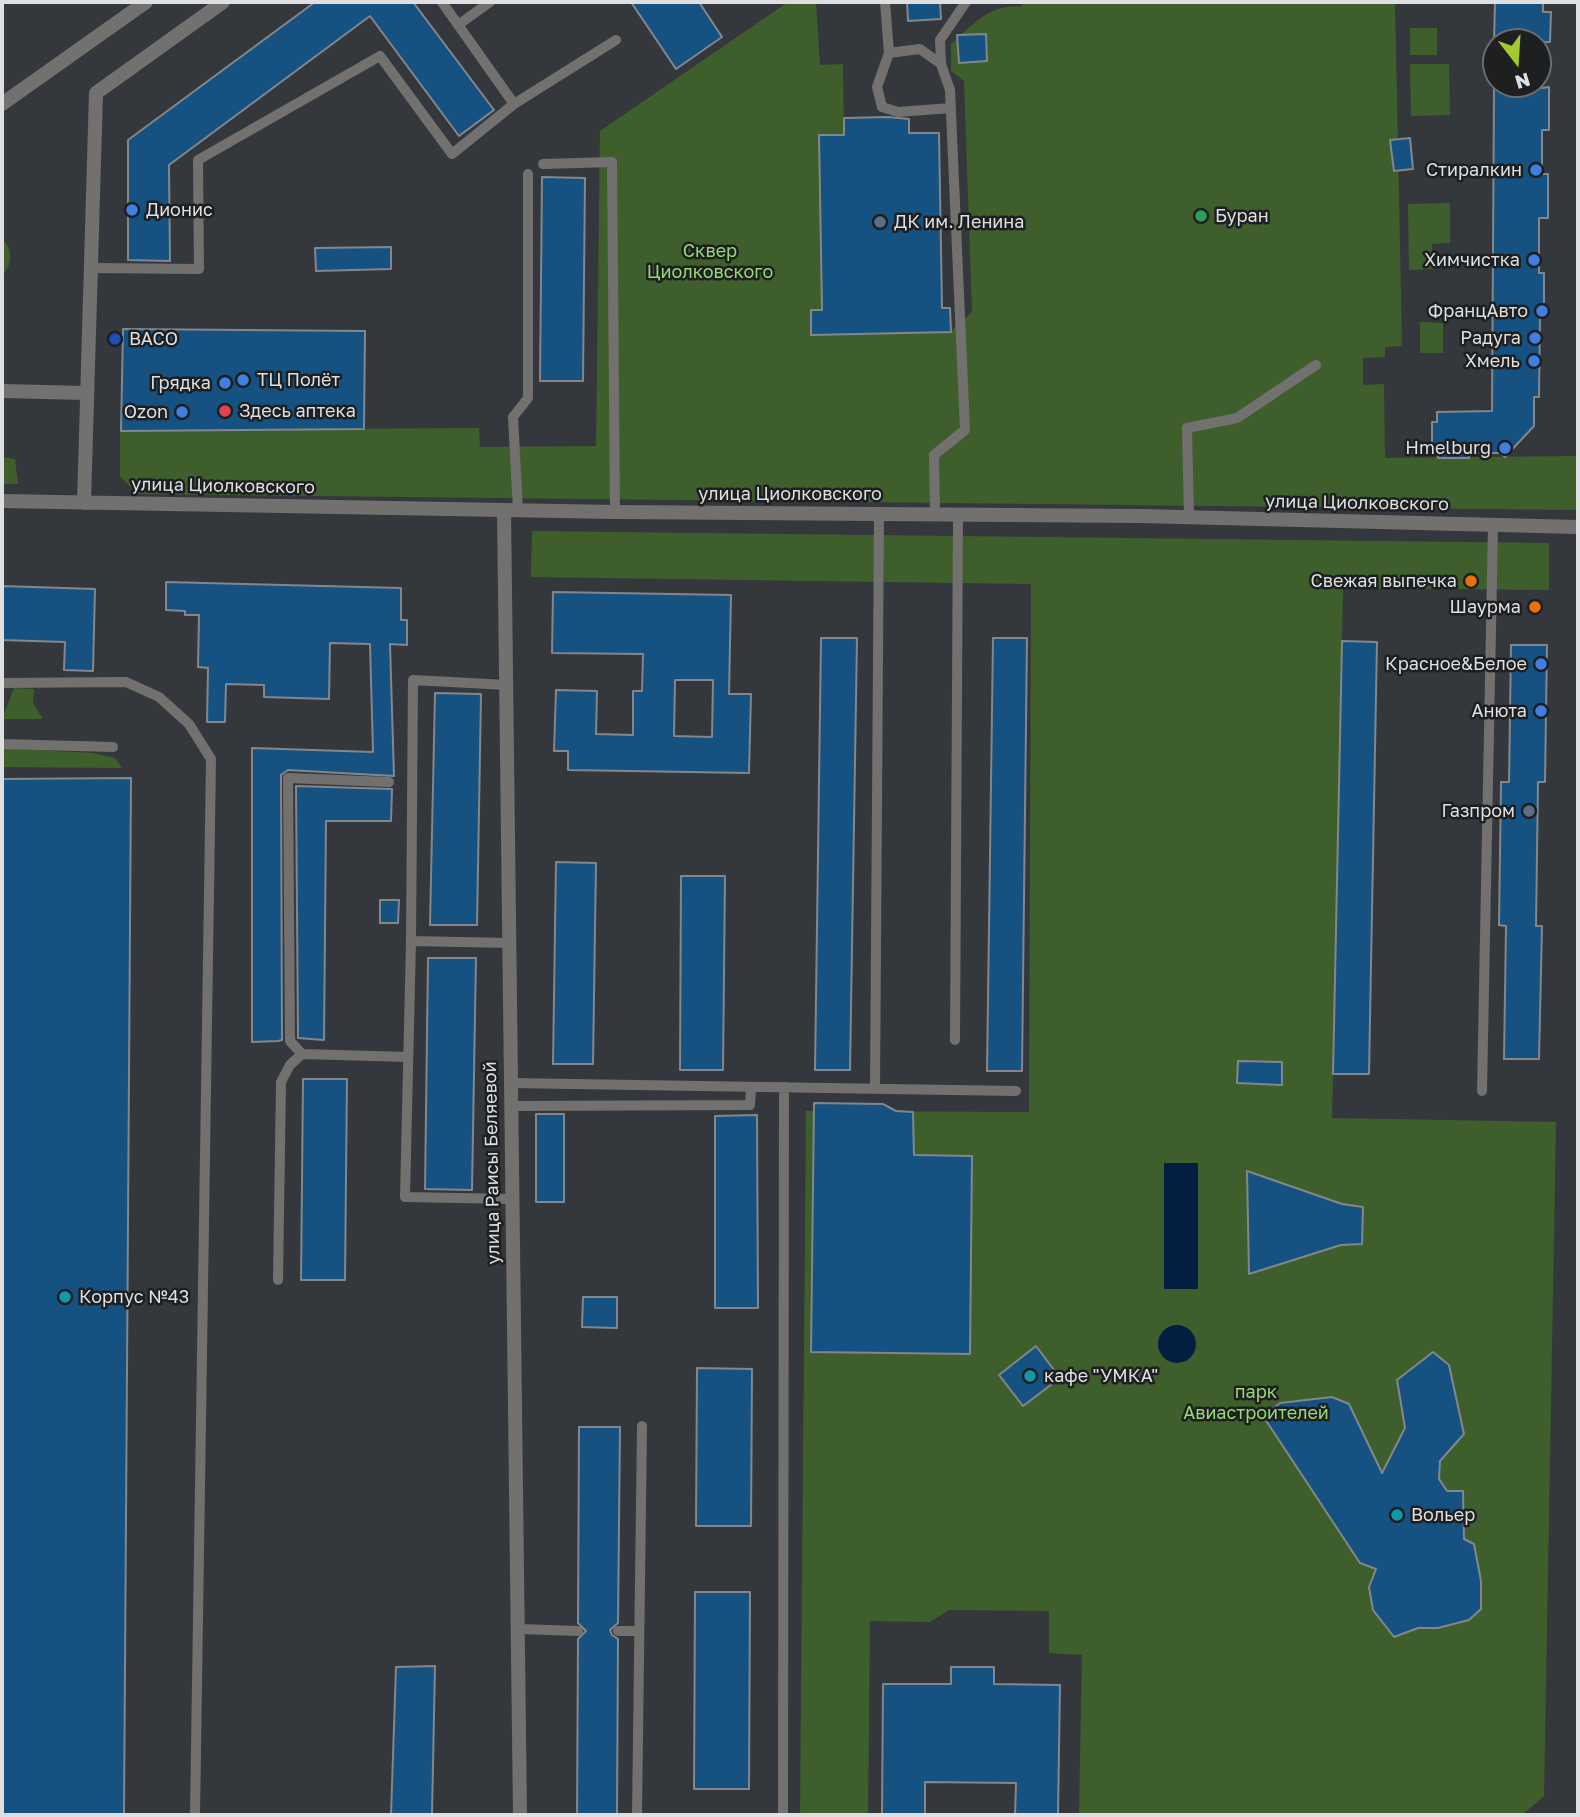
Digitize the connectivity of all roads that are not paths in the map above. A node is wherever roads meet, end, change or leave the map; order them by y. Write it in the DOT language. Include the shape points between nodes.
graph roads {
  1 [pos="146,2"];
  2 [pos="223,2"];
  3 [pos="442,2"];
  4 [pos="490,2"];
  5 [pos="885,2"];
  6 [pos="966,2"];
  7 [pos="458,25"];
  8 [pos="615,40"];
  9 [pos="889,53"];
  10 [pos="942,64"];
  11 [pos="2,104"];
  12 [pos="514,104"];
  13 [pos="951,108"];
  14 [pos="543,164"];
  15 [pos="528,174"];
  16 [pos="90,268"];
  17 [pos="1316,365"];
  18 [pos="2,391"];
  19 [pos="86,393"];
  20 [pos="2,501"];
  21 [pos="83,503"];
  22 [pos="511,510"];
  23 [pos="614,512"];
  24 [pos="879,514"];
  25 [pos="935,515"];
  26 [pos="958,515"];
  27 [pos="1188,518"];
  28 [pos="1493,525"];
  29 [pos="1578,527"];
  30 [pos="2,683"];
  31 [pos="507,685"];
  32 [pos="2,744"];
  33 [pos="113,747"];
  34 [pos="389,782"];
  35 [pos="411,941"];
  36 [pos="509,943"];
  37 [pos="955,1040"];
  38 [pos="302,1054"];
  39 [pos="408,1057"];
  40 [pos="510,1083"];
  41 [pos="751,1087"];
  42 [pos="784,1087"];
  43 [pos="875,1088"];
  44 [pos="1016,1091"];
  45 [pos="1482,1091"];
  46 [pos="510,1106"];
  47 [pos="511,1199"];
  48 [pos="278,1280"];
  49 [pos="642,1426"];
  50 [pos="519,1629"];
  51 [pos="578,1631"];
  52 [pos="618,1631"];
  53 [pos="639,1631"];
  54 [pos="195,1815"];
  55 [pos="520,1815"];
  56 [pos="637,1815"];
  57 [pos="783,1815"];
  1 -- 11 [label="street"];
  2 -- 16 [label="street" via="96,93"];
  3 -- 7 [label="lane"];
  4 -- 7 [label="lane"];
  5 -- 9 [label="lane"];
  6 -- 10 [label="lane" via="940,40"];
  7 -- 12 [label="lane"];
  8 -- 12 [label="lane"];
  9 -- 10 [label="lane" via="920,49"];
  9 -- 13 [label="lane" via="877,87 882,107 898,112"];
  10 -- 13 [label="lane"];
  12 -- 16 [label="lane" via="452,154 380,56 198,160 199,270"];
  13 -- 25 [label="lane" via="965,430 934,455"];
  14 -- 23 [label="lane" via="612,162"];
  15 -- 22 [label="lane" via="528,398 513,417"];
  16 -- 19 [label="street"];
  17 -- 27 [label="lane" via="1237,418 1187,428"];
  18 -- 19 [label="street"];
  19 -- 21 [label="street"];
  20 -- 21 [label="street, улица Циолковского"];
  21 -- 22 [label="street, улица Циолковского"];
  22 -- 23 [label="street, улица Циолковского"];
  22 -- 31 [label="street, улица Раисы Беляевой"];
  23 -- 24 [label="street, улица Циолковского"];
  24 -- 25 [label="street, улица Циолковского"];
  24 -- 43 [label="lane"];
  25 -- 26 [label="street, улица Циолковского"];
  26 -- 27 [label="street, улица Циолковского"];
  26 -- 37 [label="lane"];
  27 -- 28 [label="street, улица Циолковского"];
  28 -- 29 [label="street, улица Циолковского"];
  28 -- 45 [label="lane"];
  30 -- 54 [label="lane" via="126,682 159,697 189,724 211,759"];
  31 -- 35 [label="lane" via="413,680"];
  31 -- 36 [label="street, улица Раисы Беляевой"];
  32 -- 33 [label="lane"];
  34 -- 38 [label="lane" via="288,778 290,1041"];
  35 -- 36 [label="lane"];
  35 -- 39 [label="lane"];
  36 -- 40 [label="street, улица Раисы Беляевой"];
  38 -- 39 [label="lane"];
  38 -- 48 [label="lane" via="281,1082"];
  39 -- 47 [label="lane" via="405,1197"];
  40 -- 41 [label="lane"];
  40 -- 46 [label="street, улица Раисы Беляевой"];
  41 -- 42 [label="lane"];
  41 -- 46 [label="lane" via="750,1105"];
  42 -- 43 [label="lane"];
  42 -- 57 [label="lane"];
  43 -- 44 [label="lane"];
  46 -- 47 [label="street, улица Раисы Беляевой"];
  47 -- 50 [label="street, улица Раисы Беляевой"];
  49 -- 53 [label="lane"];
  50 -- 51 [label="lane"];
  50 -- 55 [label="street, улица Раисы Беляевой"];
  52 -- 53 [label="lane"];
  53 -- 56 [label="lane"];
}
